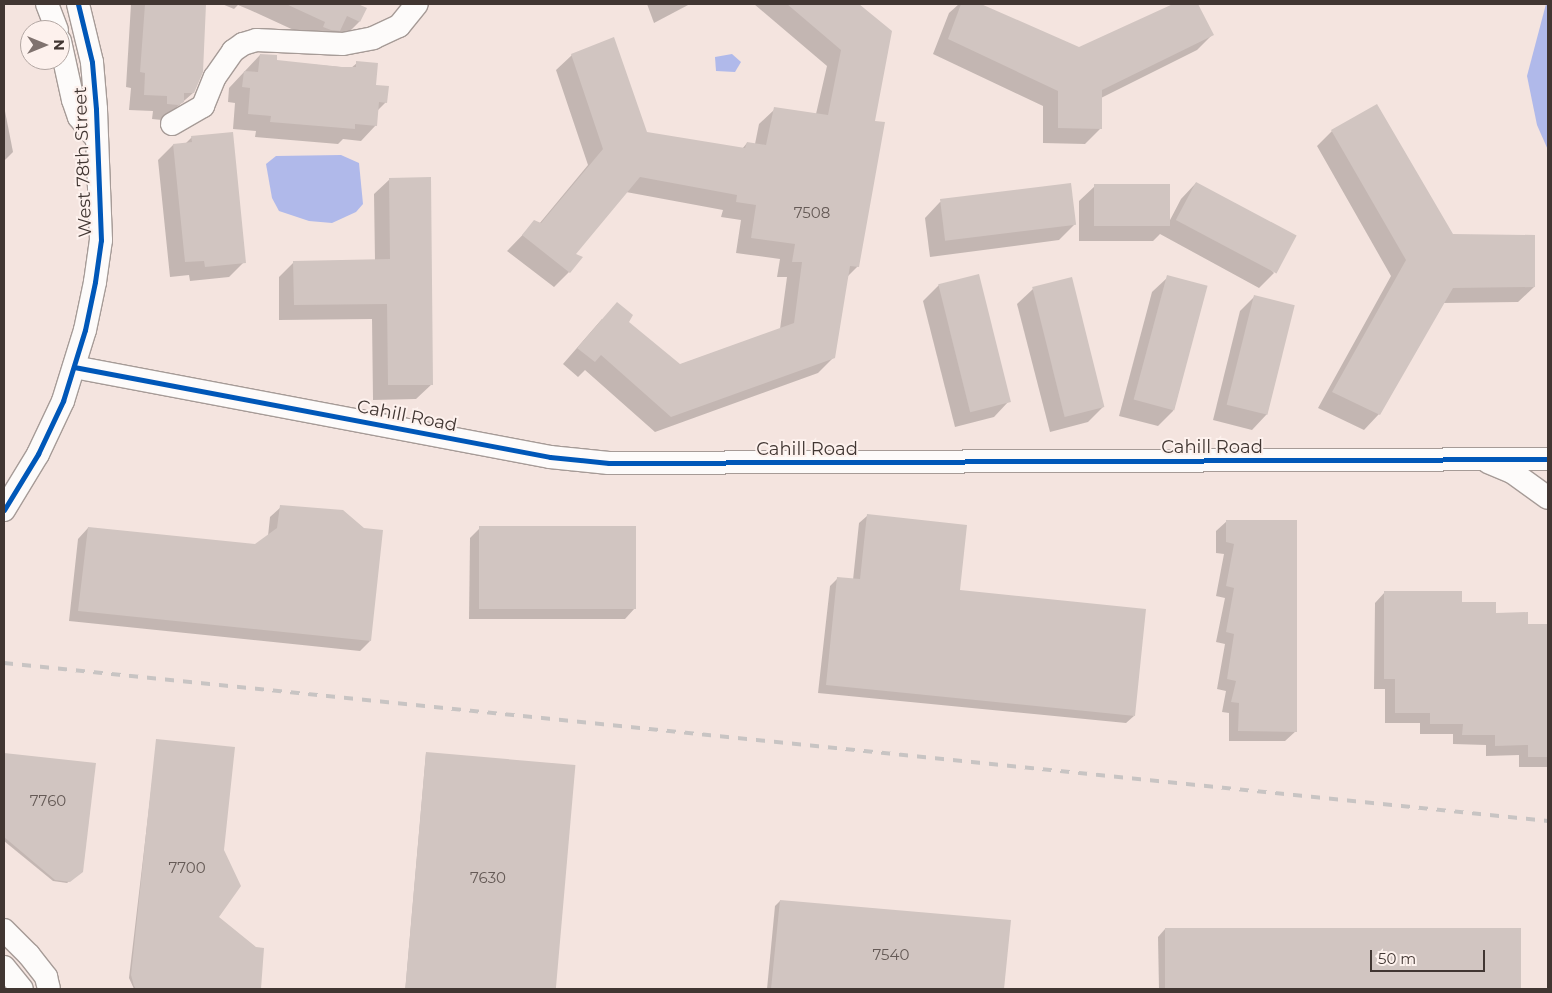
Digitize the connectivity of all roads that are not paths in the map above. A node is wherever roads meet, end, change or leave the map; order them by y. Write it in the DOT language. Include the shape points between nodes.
graph roads {
  1 [pos="48,4"];
  2 [pos="78,4"];
  3 [pos="417,4"];
  4 [pos="54,20"];
  5 [pos="67,70"];
  6 [pos="172,124"];
  7 [pos="96,137"];
  8 [pos="74,368"];
  9 [pos="1481,459"];
  10 [pos="1548,460"];
  11 [pos="1548,498"];
  12 [pos="4,510"];
  13 [pos="4,930"];
  14 [pos="4,967"];
  15 [pos="22,989"];
  16 [pos="48,989"];
  1 -- 4 [label="street"];
  2 -- 7 [label="street, West 78th Street" via="92,62"];
  3 -- 6 [label="street" via="399,26 373,38 343,44 268,40 243,44 233,51 215,77 203,106"];
  5 -- 7 [label="street, West 78th Street" via="79,117"];
  7 -- 8 [label="street, West 78th Street" via="101,240 85,330"];
  8 -- 9 [label="street, Cahill Road" via="550,457 609,463"];
  8 -- 12 [label="street, West 78th Street" via="52,428"];
  9 -- 10 [label="street, Cahill Road"];
  9 -- 11 [label="street" via="1512,472"];
  13 -- 16 [label="street" via="46,977"];
  14 -- 15 [label="street"];
}
